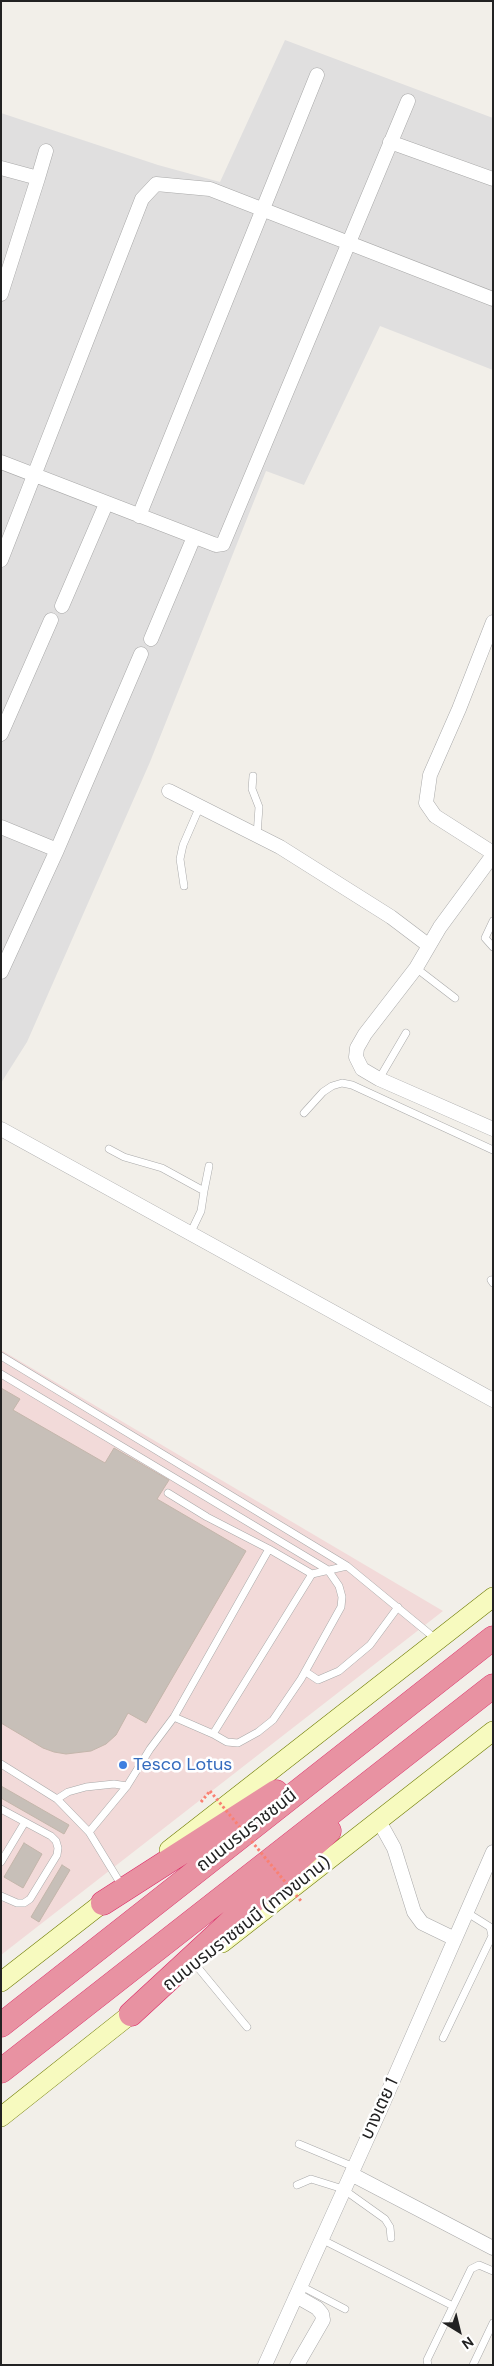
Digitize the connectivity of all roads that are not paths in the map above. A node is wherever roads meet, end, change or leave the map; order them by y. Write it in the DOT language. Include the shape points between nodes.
graph roads {
  1 [pos="317,74"];
  2 [pos="408,101"];
  3 [pos="390,142"];
  4 [pos="46,151"];
  5 [pos="1,168"];
  6 [pos="38,178"];
  7 [pos="493,179"];
  8 [pos="263,210"];
  9 [pos="349,243"];
  10 [pos="2,291"];
  11 [pos="493,299"];
  12 [pos="1,462"];
  13 [pos="35,473"];
  14 [pos="106,504"];
  15 [pos="139,516"];
  16 [pos="194,537"];
  17 [pos="1,560"];
  18 [pos="62,606"];
  19 [pos="51,620"];
  20 [pos="493,622"];
  21 [pos="151,639"];
  22 [pos="141,654"];
  23 [pos="1,734"];
  24 [pos="253,776"];
  25 [pos="169,791"];
  26 [pos="200,806"];
  27 [pos="1,827"];
  28 [pos="257,835"];
  29 [pos="57,850"];
  30 [pos="493,854"];
  31 [pos="184,886"];
  32 [pos="493,921"];
  33 [pos="428,945"];
  34 [pos="493,947"];
  35 [pos="416,968"];
  36 [pos="1,972"];
  37 [pos="455,998"];
  38 [pos="406,1034"];
  39 [pos="379,1079"];
  40 [pos="304,1113"];
  41 [pos="1,1129"];
  42 [pos="493,1129"];
  43 [pos="109,1149"];
  44 [pos="493,1150"];
  45 [pos="209,1166"];
  46 [pos="204,1191"];
  47 [pos="190,1234"];
  48 [pos="1,1356"];
  49 [pos="1,1374"];
  50 [pos="493,1400"];
  51 [pos="168,1494"];
  52 [pos="270,1549"];
  53 [pos="347,1566"];
  54 [pos="328,1570"];
  55 [pos="312,1574"];
  56 [pos="493,1597"];
  57 [pos="398,1607"];
  58 [pos="493,1638"];
  59 [pos="436,1640"];
  60 [pos="306,1672"];
  61 [pos="493,1686"];
  62 [pos="174,1716"];
  63 [pos="493,1731"];
  64 [pos="213,1734"];
  65 [pos="347,1753"];
  66 [pos="1,1764"];
  67 [pos="391,1767"];
  68 [pos="127,1786"];
  69 [pos="57,1799"];
  70 [pos="1,1809"];
  71 [pos="379,1821"];
  72 [pos="25,1822"];
  73 [pos="89,1832"];
  74 [pos="493,1852"];
  75 [pos="1,1862"];
  76 [pos="123,1886"];
  77 [pos="1,1896"];
  78 [pos="103,1903"];
  79 [pos="466,1912"];
  80 [pos="455,1940"];
  81 [pos="195,1964"];
  82 [pos="1,1982"];
  83 [pos="131,2014"];
  84 [pos="1,2025"];
  85 [pos="247,2027"];
  86 [pos="443,2038"];
  87 [pos="1,2071"];
  88 [pos="1,2117"];
  89 [pos="299,2144"];
  90 [pos="352,2171"];
  91 [pos="297,2185"];
  92 [pos="343,2189"];
  93 [pos="391,2238"];
  94 [pos="321,2239"];
  95 [pos="493,2248"];
  96 [pos="493,2271"];
  97 [pos="299,2291"];
  98 [pos="453,2306"];
  99 [pos="345,2309"];
  100 [pos="493,2323"];
  101 [pos="265,2365"];
  102 [pos="297,2365"];
  103 [pos="428,2365"];
  104 [pos="473,2365"];
  1 -- 8 [label="street"];
  2 -- 3 [label="street"];
  3 -- 7 [label="street"];
  3 -- 9 [label="street"];
  4 -- 6 [label="street"];
  5 -- 6 [label="street"];
  6 -- 10 [label="street"];
  8 -- 9 [label="street"];
  8 -- 13 [label="street" via="210,189 162,183 150,188 142,199"];
  8 -- 15 [label="street"];
  9 -- 11 [label="street"];
  9 -- 16 [label="street" via="227,539 216,545"];
  12 -- 13 [label="street"];
  13 -- 14 [label="street"];
  13 -- 17 [label="street"];
  14 -- 15 [label="street"];
  14 -- 18 [label="street"];
  15 -- 16 [label="street"];
  16 -- 21 [label="street"];
  19 -- 23 [label="street"];
  20 -- 30 [label="street" via="430,775 426,802 435,816"];
  22 -- 29 [label="street"];
  24 -- 28 [label="lane" via="252,788 259,807"];
  25 -- 26 [label="street"];
  26 -- 28 [label="street"];
  26 -- 31 [label="lane" via="180,859"];
  27 -- 29 [label="street"];
  28 -- 33 [label="street" via="391,917"];
  29 -- 36 [label="street"];
  30 -- 33 [label="street"];
  32 -- 34 [label="lane" via="485,936"];
  33 -- 35 [label="street"];
  35 -- 37 [label="lane"];
  35 -- 39 [label="street" via="357,1048 358,1064"];
  38 -- 39 [label="lane"];
  39 -- 42 [label="street"];
  40 -- 44 [label="lane" via="323,1092 342,1083"];
  41 -- 47 [label="street"];
  43 -- 46 [label="lane" via="170,1171"];
  45 -- 46 [label="lane"];
  46 -- 47 [label="lane"];
  47 -- 50 [label="street"];
  48 -- 53 [label="lane"];
  49 -- 54 [label="lane"];
  51 -- 52 [label="lane"];
  52 -- 55 [label="lane"];
  52 -- 62 [label="lane"];
  53 -- 54 [label="lane"];
  53 -- 57 [label="lane"];
  54 -- 55 [label="lane"];
  54 -- 60 [label="lane" via="342,1597 341,1607"];
  55 -- 64 [label="lane"];
  56 -- 59 [label="main road"];
  57 -- 59 [label="lane"];
  57 -- 60 [label="lane" via="370,1645 340,1671 318,1680"];
  58 -- 65 [label="highway, ถนนบรมราชชนนี"];
  59 -- 76 [label="main road"];
  60 -- 64 [label="lane" via="272,1720 258,1732 238,1743 227,1742"];
  61 -- 67 [label="highway"];
  62 -- 64 [label="lane"];
  62 -- 68 [label="lane"];
  63 -- 71 [label="main road, ถนนบรมราชชนนี (ทางขนาน)"];
  65 -- 78 [label="highway" via="256,1803"];
  65 -- 84 [label="highway, ถนนบรมราชชนนี"];
  66 -- 69 [label="lane"];
  67 -- 83 [label="highway" via="306,1854"];
  67 -- 87 [label="highway"];
  68 -- 69 [label="lane" via="86,1787"];
  68 -- 73 [label="lane"];
  69 -- 73 [label="lane"];
  70 -- 72 [label="lane"];
  71 -- 80 [label="street" via="394,1848 414,1912 422,1923"];
  71 -- 81 [label="main road, ถนนบรมราชชนนี (ทางขนาน)"];
  72 -- 75 [label="lane"];
  72 -- 77 [label="lane" via="56,1841 57,1854 30,1899 17,1903"];
  73 -- 76 [label="lane"];
  74 -- 79 [label="street, บางเตย 1"];
  76 -- 78 [label="main road"];
  78 -- 82 [label="main road"];
  79 -- 80 [label="street, บางเตย 1"];
  79 -- 86 [label="lane" via="490,1927 492,1936"];
  80 -- 90 [label="street, บางเตย 1"];
  81 -- 83 [label="main road, ถนนบรมราชชนนี (ทางขนาน)"];
  81 -- 85 [label="lane"];
  83 -- 88 [label="main road, ถนนบรมราชชนนี (ทางขนาน)"];
  89 -- 90 [label="lane"];
  90 -- 92 [label="street, บางเตย 1"];
  90 -- 95 [label="street"];
  91 -- 92 [label="lane" via="311,2179"];
  92 -- 93 [label="lane" via="385,2219"];
  92 -- 94 [label="street, บางเตย 1"];
  94 -- 97 [label="street, บางเตย 1"];
  94 -- 98 [label="lane"];
  96 -- 98 [label="lane" via="479,2265 471,2270"];
  97 -- 99 [label="lane"];
  97 -- 101 [label="street, บางเตย 1"];
  97 -- 102 [label="street" via="317,2308 323,2320"];
  98 -- 103 [label="lane" via="427,2360"];
  100 -- 104 [label="lane"];
}
